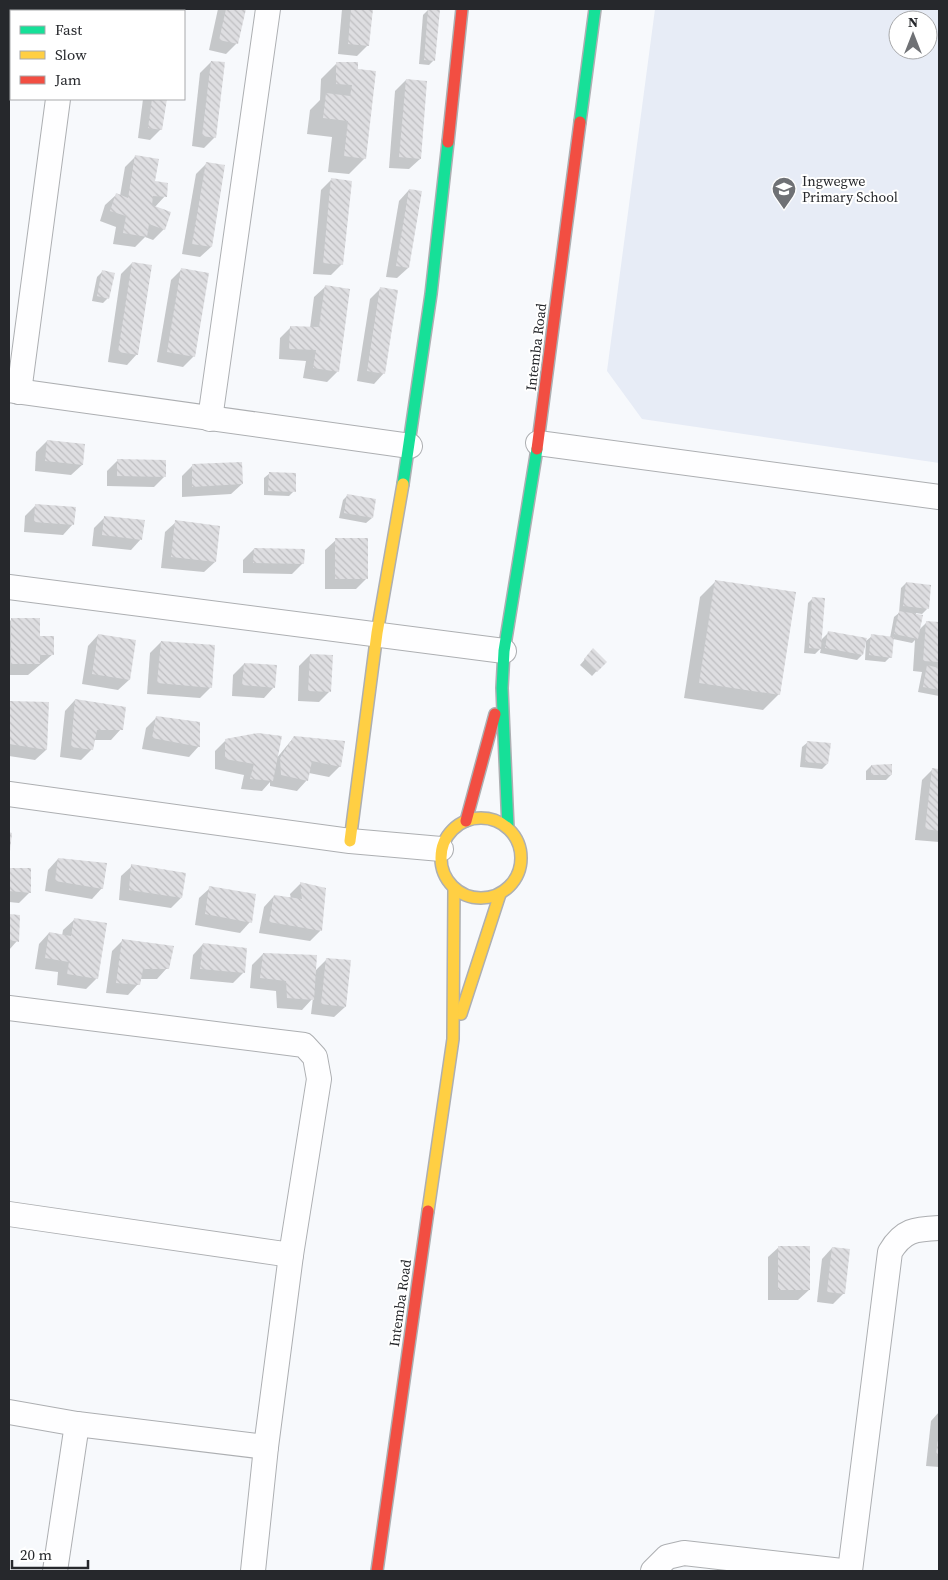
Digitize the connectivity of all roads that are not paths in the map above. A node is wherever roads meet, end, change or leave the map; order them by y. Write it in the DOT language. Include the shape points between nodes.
graph roads {
  1 [pos="268,9"];
  2 [pos="462,9"];
  3 [pos="595,9"];
  4 [pos="58,100"];
  5 [pos="14,391"];
  6 [pos="210,419"];
  7 [pos="538,443"];
  8 [pos="410,446"];
  9 [pos="939,497"];
  10 [pos="9,587"];
  11 [pos="378,633"];
  12 [pos="504,651"];
  13 [pos="502,688"];
  14 [pos="9,794"];
  15 [pos="466,821"];
  16 [pos="508,828"];
  17 [pos="350,842"];
  18 [pos="441,849"];
  19 [pos="454,889"];
  20 [pos="500,894"];
  21 [pos="9,1008"];
  22 [pos="453,1039"];
  23 [pos="9,1214"];
  24 [pos="939,1228"];
  25 [pos="291,1255"];
  26 [pos="9,1412"];
  27 [pos="77,1424"];
  28 [pos="266,1447"];
  29 [pos="55,1571"];
  30 [pos="253,1571"];
  31 [pos="377,1571"];
  32 [pos="653,1571"];
  33 [pos="842,1571"];
  34 [pos="850,1571"];
  1 -- 6 [label="street"];
  2 -- 8 [label="street" via="431,294"];
  3 -- 7 [label="street, Intemba Road"];
  4 -- 5 [label="street"];
  5 -- 6 [label="street"];
  6 -- 8 [label="street"];
  7 -- 9 [label="street"];
  7 -- 12 [label="street, Intemba Road"];
  8 -- 11 [label="street"];
  10 -- 11 [label="street"];
  11 -- 12 [label="street" via="429,643"];
  11 -- 17 [label="street"];
  12 -- 13 [label="street, Intemba Road"];
  13 -- 15 [label="street"];
  13 -- 16 [label="street"];
  14 -- 17 [label="street"];
  15 -- 16 [label="street" via="488,818"];
  15 -- 18 [label="street" via="450,832"];
  16 -- 20 [label="street" via="521,850 518,876"];
  17 -- 18 [label="street"];
  18 -- 19 [label="street" via="442,871"];
  19 -- 20 [label="street" via="476,899"];
  19 -- 22 [label="street"];
  20 -- 22 [label="street"];
  21 -- 25 [label="street" via="304,1045 315,1057 320,1080"];
  22 -- 31 [label="street, Intemba Road"];
  23 -- 25 [label="street"];
  24 -- 34 [label="street" via="921,1228 899,1238 890,1252"];
  25 -- 28 [label="street"];
  26 -- 27 [label="street"];
  27 -- 28 [label="street"];
  27 -- 29 [label="street"];
  28 -- 30 [label="street"];
  32 -- 33 [label="street" via="667,1557 684,1553"];
}
